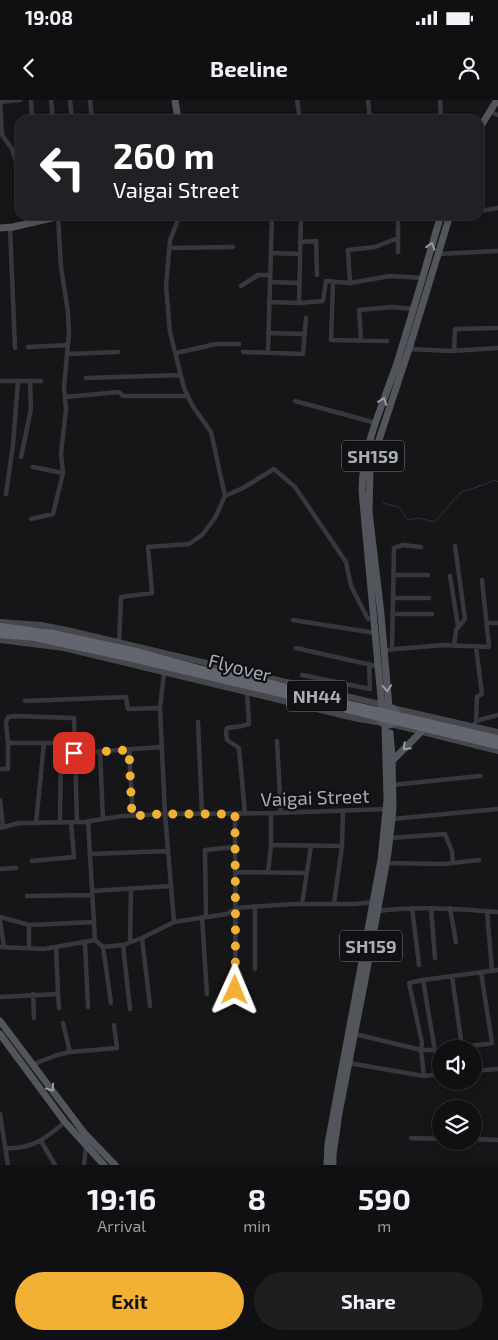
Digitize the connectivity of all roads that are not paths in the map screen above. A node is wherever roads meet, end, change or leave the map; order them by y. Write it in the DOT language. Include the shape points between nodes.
graph roads {
  1 [pos="20,100"];
  2 [pos="31,100"];
  3 [pos="51,100"];
  4 [pos="70,100"];
  5 [pos="90,100"];
  6 [pos="174,100"];
  7 [pos="297,100"];
  8 [pos="368,100"];
  9 [pos="440,100"];
  10 [pos="492,100"];
  11 [pos="497,100"];
  12 [pos="0,101"];
  13 [pos="490,112"];
  14 [pos="32,115"];
  15 [pos="52,115"];
  16 [pos="72,115"];
  17 [pos="92,115"];
  18 [pos="176,115"];
  19 [pos="299,115"];
  20 [pos="370,115"];
  21 [pos="441,115"];
  22 [pos="483,115"];
  23 [pos="498,116"];
  24 [pos="484,121"];
  25 [pos="15,159"];
  26 [pos="498,208"];
  27 [pos="484,210"];
  28 [pos="30,220"];
  29 [pos="62,220"];
  30 [pos="178,220"];
  31 [pos="272,220"];
  32 [pos="301,220"];
  33 [pos="398,220"];
  34 [pos="439,220"];
  35 [pos="448,220"];
  36 [pos="10,227"];
  37 [pos="0,228"];
  38 [pos="398,238"];
  39 [pos="300,242"];
  40 [pos="233,247"];
  41 [pos="170,248"];
  42 [pos="498,251"];
  43 [pos="398,252"];
  44 [pos="271,254"];
  45 [pos="300,254"];
  46 [pos="438,254"];
  47 [pos="270,275"];
  48 [pos="317,275"];
  49 [pos="422,278"];
  50 [pos="431,278"];
  51 [pos="270,282"];
  52 [pos="299,283"];
  53 [pos="334,283"];
  54 [pos="350,283"];
  55 [pos="240,286"];
  56 [pos="269,302"];
  57 [pos="299,303"];
  58 [pos="417,310"];
  59 [pos="306,318"];
  60 [pos="497,328"];
  61 [pos="268,333"];
  62 [pos="304,334"];
  63 [pos="360,340"];
  64 [pos="387,341"];
  65 [pos="238,344"];
  66 [pos="68,345"];
  67 [pos="28,347"];
  68 [pos="15,348"];
  69 [pos="498,348"];
  70 [pos="409,349"];
  71 [pos="454,350"];
  72 [pos="118,352"];
  73 [pos="243,352"];
  74 [pos="268,352"];
  75 [pos="176,353"];
  76 [pos="68,354"];
  77 [pos="181,375"];
  78 [pos="86,378"];
  79 [pos="0,381"];
  80 [pos="18,381"];
  81 [pos="30,381"];
  82 [pos="41,381"];
  83 [pos="188,396"];
  84 [pos="65,397"];
  85 [pos="295,401"];
  86 [pos="376,423"];
  87 [pos="20,457"];
  88 [pos="33,467"];
  89 [pos="63,473"];
  90 [pos="6,494"];
  91 [pos="225,496"];
  92 [pos="31,519"];
  93 [pos="455,546"];
  94 [pos="421,547"];
  95 [pos="394,575"];
  96 [pos="428,575"];
  97 [pos="450,576"];
  98 [pos="482,580"];
  99 [pos="394,598"];
  100 [pos="429,598"];
  101 [pos="393,614"];
  102 [pos="432,614"];
  103 [pos="368,619"];
  104 [pos="293,620"];
  105 [pos="0,622"];
  106 [pos="487,623"];
  107 [pos="498,623"];
  108 [pos="458,626"];
  109 [pos="0,627"];
  110 [pos="375,633"];
  111 [pos="0,634"];
  112 [pos="383,634"];
  113 [pos="0,640"];
  114 [pos="454,646"];
  115 [pos="476,647"];
  116 [pos="296,648"];
  117 [pos="105,649"];
  118 [pos="392,649"];
  119 [pos="384,650"];
  120 [pos="119,652"];
  121 [pos="134,655"];
  122 [pos="369,664"];
  123 [pos="378,666"];
  124 [pos="386,668"];
  125 [pos="164,673"];
  126 [pos="302,675"];
  127 [pos="247,692"];
  128 [pos="25,701"];
  129 [pos="386,707"];
  130 [pos="160,708"];
  131 [pos="498,715"];
  132 [pos="198,722"];
  133 [pos="387,724"];
  134 [pos="475,724"];
  135 [pos="421,732"];
  136 [pos="498,732"];
  137 [pos="498,739"];
  138 [pos="277,741"];
  139 [pos="8,743"];
  140 [pos="44,743"];
  141 [pos="498,745"];
  142 [pos="162,748"];
  143 [pos="129,750"];
  144 [pos="498,751"];
  145 [pos="100,752"];
  146 [pos="74,753"];
  147 [pos="392,761"];
  148 [pos="0,769"];
  149 [pos="480,776"];
  150 [pos="392,785"];
  151 [pos="0,800"];
  152 [pos="390,809"];
  153 [pos="498,809"];
  154 [pos="343,811"];
  155 [pos="281,813"];
  156 [pos="165,814"];
  157 [pos="202,814"];
  158 [pos="235,814"];
  159 [pos="245,814"];
  160 [pos="271,814"];
  161 [pos="132,816"];
  162 [pos="103,819"];
  163 [pos="392,819"];
  164 [pos="88,821"];
  165 [pos="60,822"];
  166 [pos="74,822"];
  167 [pos="36,823"];
  168 [pos="2,827"];
  169 [pos="390,838"];
  170 [pos="271,845"];
  171 [pos="311,846"];
  172 [pos="342,846"];
  173 [pos="235,847"];
  174 [pos="168,851"];
  175 [pos="90,854"];
  176 [pos="32,860"];
  177 [pos="479,860"];
  178 [pos="386,863"];
  179 [pos="452,863"];
  180 [pos="16,868"];
  181 [pos="0,869"];
  182 [pos="236,872"];
  183 [pos="268,872"];
  184 [pos="306,873"];
  185 [pos="171,886"];
  186 [pos="131,889"];
  187 [pos="92,893"];
  188 [pos="27,896"];
  189 [pos="376,902"];
  190 [pos="302,904"];
  191 [pos="334,904"];
  192 [pos="255,906"];
  193 [pos="236,908"];
  194 [pos="412,908"];
  195 [pos="431,908"];
  196 [pos="450,908"];
  197 [pos="378,911"];
  198 [pos="487,911"];
  199 [pos="498,912"];
  200 [pos="204,917"];
  201 [pos="0,919"];
  202 [pos="94,922"];
  203 [pos="174,922"];
  204 [pos="29,925"];
  205 [pos="142,938"];
  206 [pos="95,940"];
  207 [pos="130,942"];
  208 [pos="456,942"];
  209 [pos="86,943"];
  210 [pos="123,944"];
  211 [pos="2,947"];
  212 [pos="56,947"];
  213 [pos="103,947"];
  214 [pos="29,948"];
  215 [pos="436,958"];
  216 [pos="419,965"];
  217 [pos="255,969"];
  218 [pos="498,970"];
  219 [pos="492,971"];
  220 [pos="481,972"];
  221 [pos="452,976"];
  222 [pos="423,980"];
  223 [pos="235,990"];
  224 [pos="33,994"];
  225 [pos="58,994"];
  226 [pos="207,994"];
  227 [pos="0,997"];
  228 [pos="111,1003"];
  229 [pos="150,1006"];
  230 [pos="88,1007"];
  231 [pos="59,1008"];
  232 [pos="130,1009"];
  233 [pos="34,1018"];
  234 [pos="0,1021"];
  235 [pos="63,1023"];
  236 [pos="114,1025"];
  237 [pos="0,1034"];
  238 [pos="355,1034"];
  239 [pos="433,1040"];
  240 [pos="461,1040"];
  241 [pos="482,1044"];
  242 [pos="420,1050"];
  243 [pos="432,1051"];
  244 [pos="70,1052"];
  245 [pos="348,1052"];
  246 [pos="349,1063"];
  247 [pos="34,1064"];
  248 [pos="498,1068"];
  249 [pos="482,1070"];
  250 [pos="432,1075"];
  251 [pos="424,1076"];
  252 [pos="0,1114"];
  253 [pos="65,1122"];
  254 [pos="410,1138"];
  255 [pos="432,1138"];
  256 [pos="482,1140"];
  257 [pos="498,1140"];
  258 [pos="41,1141"];
  259 [pos="89,1144"];
  260 [pos="5,1148"];
  261 [pos="8,1165"];
  262 [pos="55,1165"];
  263 [pos="84,1165"];
  264 [pos="104,1165"];
  265 [pos="115,1165"];
  266 [pos="328,1165"];
  267 [pos="333,1165"];
  1 -- 12 [label="street"];
  2 -- 14 [label="street"];
  3 -- 15 [label="street"];
  4 -- 16 [label="street"];
  5 -- 17 [label="street"];
  6 -- 18 [label="main road"];
  7 -- 19 [label="street"];
  8 -- 20 [label="street"];
  9 -- 21 [label="street"];
  10 -- 22 [label="main road"];
  11 -- 13 [label="main road"];
  12 -- 25 [label="street" via="2,135"];
  13 -- 23 [label="street"];
  13 -- 24 [label="main road"];
  26 -- 27 [label="street"];
  28 -- 36 [label="main road"];
  29 -- 66 [label="street" via="61,267 68,312"];
  30 -- 41 [label="street"];
  31 -- 44 [label="street"];
  32 -- 39 [label="street"];
  33 -- 38 [label="street"];
  49 -- 34 [label="main road, one-way"];
  35 -- 46 [label="main road, SH159"];
  36 -- 37 [label="main road"];
  36 -- 68 [label="street"];
  38 -- 43 [label="street"];
  38 -- 54 [label="street" via="375,248 348,250"];
  39 -- 45 [label="street"];
  39 -- 48 [label="street" via="316,241"];
  40 -- 41 [label="street"];
  41 -- 75 [label="street" via="166,286 170,332"];
  42 -- 46 [label="street"];
  44 -- 45 [label="street"];
  44 -- 47 [label="street"];
  45 -- 52 [label="street"];
  46 -- 50 [label="main road, SH159"];
  47 -- 51 [label="street"];
  47 -- 55 [label="street" via="258,275"];
  49 -- 50 [label="street"];
  49 -- 54 [label="street" via="390,276"];
  49 -- 58 [label="main road"];
  50 -- 58 [label="main road, SH159"];
  51 -- 52 [label="street"];
  51 -- 56 [label="street"];
  52 -- 57 [label="street"];
  53 -- 54 [label="street"];
  53 -- 57 [label="street" via="326,281 323,301"];
  53 -- 63 [label="street" via="331,340"];
  56 -- 57 [label="street"];
  56 -- 61 [label="street"];
  58 -- 63 [label="street" via="392,307 359,310"];
  58 -- 70 [label="main road, SH159"];
  86 -- 58 [label="main road, one-way"];
  59 -- 62 [label="street"];
  60 -- 71 [label="street" via="455,329"];
  61 -- 62 [label="street"];
  61 -- 74 [label="street"];
  62 -- 74 [label="street" via="303,354"];
  63 -- 64 [label="street"];
  65 -- 75 [label="street" via="216,344"];
  66 -- 67 [label="street"];
  66 -- 76 [label="street"];
  69 -- 71 [label="street"];
  70 -- 71 [label="street"];
  70 -- 112 [label="main road, SH159" via="370,467 369,512"];
  72 -- 76 [label="street"];
  73 -- 74 [label="street"];
  75 -- 77 [label="street"];
  76 -- 84 [label="street"];
  77 -- 78 [label="street"];
  77 -- 83 [label="street"];
  79 -- 80 [label="street"];
  80 -- 81 [label="street"];
  80 -- 90 [label="street"];
  81 -- 82 [label="street"];
  81 -- 87 [label="street" via="31,409"];
  83 -- 84 [label="street" via="123,396 119,392"];
  83 -- 91 [label="street" via="211,432"];
  84 -- 89 [label="street"];
  85 -- 86 [label="street"];
  86 -- 110 [label="main road" via="362,476"];
  88 -- 89 [label="street"];
  89 -- 92 [label="street" via="53,514"];
  91 -- 103 [label="street" via="274,469 295,487 346,562 351,586"];
  91 -- 120 [label="street" via="215,518 202,535 189,544 148,548 152,593 120,597"];
  93 -- 108 [label="street" via="464,619"];
  94 -- 95 [label="street" via="403,545 394,548"];
  95 -- 96 [label="street"];
  95 -- 99 [label="street"];
  97 -- 108 [label="street"];
  98 -- 106 [label="street"];
  99 -- 100 [label="street"];
  99 -- 101 [label="street"];
  101 -- 102 [label="street"];
  101 -- 118 [label="street"];
  104 -- 110 [label="street"];
  105 -- 120 [label="street" via="41,625"];
  106 -- 107 [label="street"];
  106 -- 115 [label="street" via="489,647"];
  108 -- 114 [label="street"];
  109 -- 117 [label="highway, NH44" via="53,634"];
  110 -- 112 [label="street"];
  110 -- 123 [label="main road"];
  111 -- 117 [label="highway, NH44"];
  112 -- 119 [label="main road, SH159"];
  113 -- 120 [label="street"];
  114 -- 115 [label="street"];
  114 -- 118 [label="street"];
  115 -- 134 [label="street" via="482,694 477,697"];
  116 -- 122 [label="street"];
  117 -- 120 [label="highway, NH44"];
  118 -- 119 [label="street"];
  119 -- 124 [label="main road, SH159"];
  120 -- 121 [label="highway, NH44"];
  120 -- 125 [label="street"];
  120 -- 129 [label="street"];
  121 -- 137 [label="highway, NH44, bridge" via="249,678"];
  121 -- 141 [label="highway, Flyover / NH44, bridge"];
  122 -- 123 [label="street"];
  122 -- 126 [label="street" via="370,689"];
  123 -- 124 [label="street"];
  123 -- 129 [label="main road"];
  124 -- 129 [label="main road, SH159, one-way"];
  125 -- 127 [label="street"];
  125 -- 130 [label="street"];
  127 -- 133 [label="street"];
  127 -- 159 [label="street" via="249,724 227,728 226,731 227,740 239,748"];
  128 -- 130 [label="street" via="126,697 128,710"];
  129 -- 133 [label="main road, SH159" via="379,716"];
  129 -- 133 [label="main road, SH159" via="396,711 397,716 395,721"];
  129 -- 134 [label="street"];
  130 -- 142 [label="street"];
  131 -- 134 [label="street"];
  132 -- 157 [label="street"];
  133 -- 135 [label="street"];
  133 -- 147 [label="main road, SH159"];
  133 -- 152 [label="main road"];
  134 -- 136 [label="street"];
  135 -- 144 [label="street"];
  135 -- 147 [label="main road, one-way"];
  138 -- 155 [label="street"];
  139 -- 140 [label="street"];
  139 -- 146 [label="street" via="8,718 74,718"];
  139 -- 148 [label="street" via="8,769"];
  140 -- 165 [label="street" via="61,743"];
  140 -- 167 [label="street"];
  142 -- 143 [label="street"];
  142 -- 156 [label="street"];
  143 -- 145 [label="street"];
  143 -- 161 [label="street"];
  145 -- 146 [label="street"];
  145 -- 162 [label="street"];
  146 -- 166 [label="street"];
  147 -- 150 [label="main road, SH159"];
  149 -- 150 [label="street"];
  150 -- 152 [label="main road, SH159"];
  151 -- 168 [label="street"];
  152 -- 154 [label="street, Vaigai Street"];
  152 -- 163 [label="main road, SH159"];
  152 -- 189 [label="main road"];
  153 -- 163 [label="street"];
  154 -- 155 [label="street, Vaigai Street"];
  154 -- 172 [label="street"];
  155 -- 160 [label="street, Vaigai Street"];
  156 -- 157 [label="street, Vaigai Street"];
  156 -- 161 [label="street, Vaigai Street"];
  156 -- 174 [label="street"];
  157 -- 158 [label="street, Vaigai Street"];
  158 -- 159 [label="street, Vaigai Street"];
  158 -- 173 [label="street"];
  159 -- 160 [label="street, Vaigai Street"];
  160 -- 170 [label="street"];
  161 -- 162 [label="street, Vaigai Street"];
  162 -- 164 [label="street, Vaigai Street"];
  163 -- 169 [label="main road, SH159"];
  164 -- 166 [label="street, Vaigai Street"];
  164 -- 175 [label="street"];
  165 -- 166 [label="street, Vaigai Street"];
  165 -- 167 [label="street, Vaigai Street"];
  166 -- 176 [label="street" via="74,857"];
  167 -- 168 [label="street, Vaigai Street"];
  169 -- 178 [label="main road, SH159"];
  169 -- 179 [label="street" via="445,834 452,850"];
  170 -- 171 [label="street"];
  170 -- 183 [label="street"];
  171 -- 172 [label="street"];
  171 -- 184 [label="street"];
  172 -- 191 [label="street"];
  173 -- 182 [label="street"];
  173 -- 200 [label="street" via="205,850"];
  174 -- 175 [label="street"];
  174 -- 185 [label="street"];
  175 -- 187 [label="street"];
  177 -- 179 [label="street"];
  178 -- 179 [label="street"];
  178 -- 189 [label="main road, SH159"];
  180 -- 181 [label="street"];
  182 -- 183 [label="street"];
  182 -- 193 [label="street"];
  183 -- 184 [label="street"];
  184 -- 190 [label="street"];
  185 -- 186 [label="street"];
  185 -- 203 [label="street"];
  186 -- 187 [label="street"];
  186 -- 207 [label="street"];
  187 -- 188 [label="street"];
  187 -- 202 [label="street"];
  189 -- 191 [label="street"];
  189 -- 197 [label="main road, SH159"];
  189 -- 245 [label="main road"];
  190 -- 191 [label="street"];
  190 -- 192 [label="street"];
  192 -- 193 [label="street"];
  192 -- 217 [label="street"];
  193 -- 200 [label="street" via="227,914"];
  193 -- 223 [label="street"];
  194 -- 195 [label="street"];
  194 -- 197 [label="street"];
  194 -- 216 [label="street"];
  195 -- 196 [label="street"];
  195 -- 215 [label="street"];
  196 -- 198 [label="street"];
  196 -- 208 [label="street"];
  197 -- 238 [label="main road, SH159"];
  198 -- 199 [label="street"];
  198 -- 219 [label="street"];
  200 -- 203 [label="street"];
  200 -- 226 [label="street"];
  201 -- 204 [label="street"];
  201 -- 211 [label="street"];
  202 -- 204 [label="street"];
  202 -- 206 [label="street"];
  203 -- 205 [label="street"];
  204 -- 214 [label="street"];
  205 -- 207 [label="street"];
  205 -- 229 [label="street"];
  206 -- 209 [label="street"];
  206 -- 213 [label="street"];
  207 -- 210 [label="street"];
  209 -- 212 [label="street"];
  209 -- 230 [label="street"];
  210 -- 213 [label="street"];
  210 -- 232 [label="street"];
  211 -- 214 [label="street"];
  212 -- 214 [label="street"];
  212 -- 225 [label="street"];
  213 -- 228 [label="street"];
  218 -- 219 [label="street"];
  219 -- 220 [label="street"];
  220 -- 221 [label="street"];
  220 -- 241 [label="street" via="492,1043"];
  221 -- 222 [label="street"];
  221 -- 240 [label="street"];
  222 -- 239 [label="street"];
  222 -- 242 [label="street" via="409,983 422,1043"];
  224 -- 225 [label="street"];
  224 -- 227 [label="street"];
  224 -- 233 [label="street"];
  225 -- 231 [label="street"];
  234 -- 247 [label="main road"];
  235 -- 244 [label="street"];
  236 -- 244 [label="street" via="117,1048"];
  237 -- 253 [label="main road"];
  238 -- 242 [label="street"];
  238 -- 245 [label="main road, SH159"];
  242 -- 243 [label="street"];
  242 -- 251 [label="street"];
  244 -- 247 [label="street"];
  245 -- 246 [label="main road, SH159"];
  245 -- 266 [label="main road" via="328,1144"];
  246 -- 251 [label="street"];
  246 -- 267 [label="main road, SH159"];
  247 -- 259 [label="main road, one-way"];
  248 -- 249 [label="street"];
  250 -- 251 [label="street"];
  252 -- 260 [label="street"];
  253 -- 258 [label="street"];
  253 -- 259 [label="main road"];
  254 -- 255 [label="street"];
  256 -- 257 [label="street"];
  258 -- 260 [label="street" via="17,1149"];
  258 -- 262 [label="street"];
  259 -- 263 [label="street"];
  259 -- 264 [label="main road"];
  259 -- 265 [label="main road"];
  260 -- 261 [label="street"];
}
